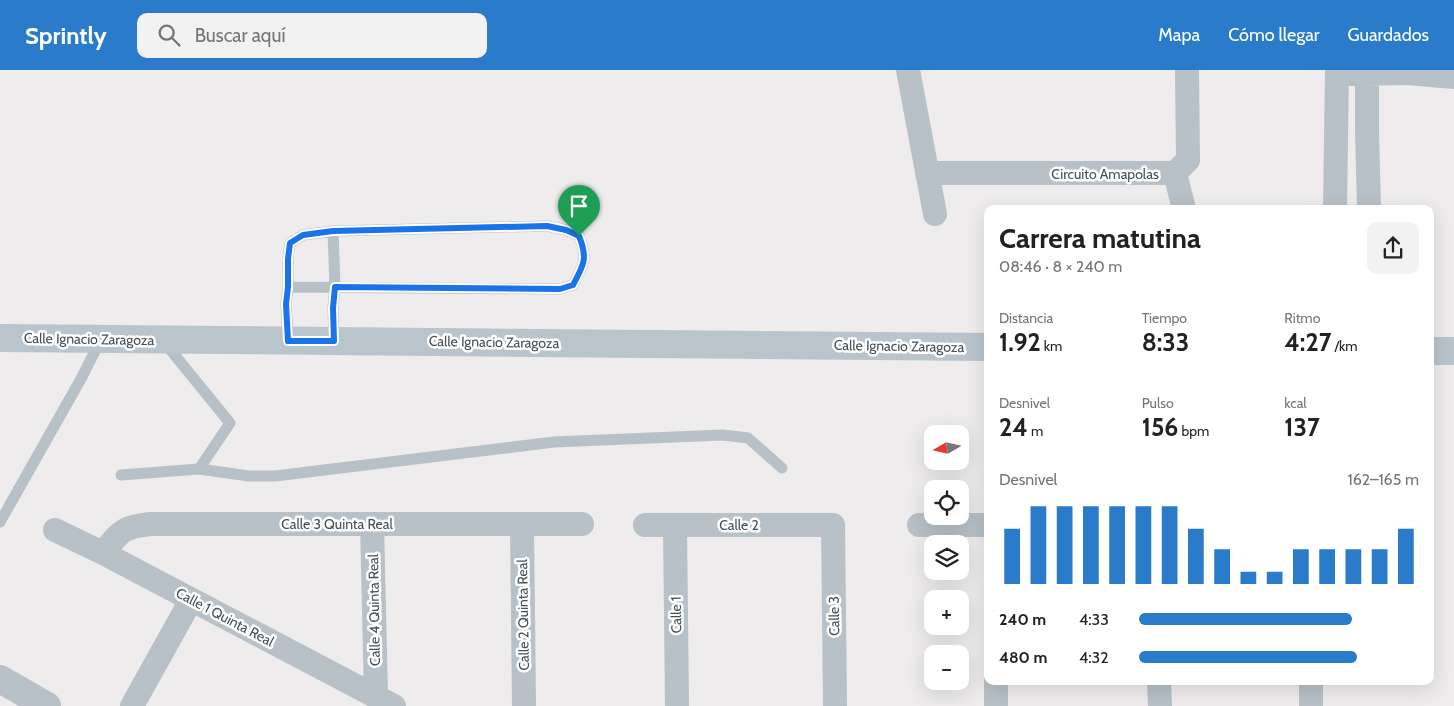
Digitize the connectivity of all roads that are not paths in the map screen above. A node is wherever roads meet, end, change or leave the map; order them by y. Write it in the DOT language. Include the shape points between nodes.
graph roads {
  1 [pos="908,70"];
  2 [pos="1186,70"];
  3 [pos="1337,72"];
  4 [pos="1367,72"];
  5 [pos="1454,77"];
  6 [pos="927,173"];
  7 [pos="1175,173"];
  8 [pos="1183,205"];
  9 [pos="1335,205"];
  10 [pos="1369,205"];
  11 [pos="935,214"];
  12 [pos="333,231"];
  13 [pos="288,287"];
  14 [pos="335,287"];
  15 [pos="0,338"];
  16 [pos="101,339"];
  17 [pos="162,340"];
  18 [pos="288,341"];
  19 [pos="334,341"];
  20 [pos="984,347"];
  21 [pos="1434,351"];
  22 [pos="1454,351"];
  23 [pos="782,468"];
  24 [pos="199,469"];
  25 [pos="121,475"];
  26 [pos="0,522"];
  27 [pos="372,524"];
  28 [pos="522,524"];
  29 [pos="582,524"];
  30 [pos="645,525"];
  31 [pos="675,525"];
  32 [pos="833,525"];
  33 [pos="919,525"];
  34 [pos="984,525"];
  35 [pos="55,530"];
  36 [pos="103,553"];
  37 [pos="191,600"];
  38 [pos="0,679"];
  39 [pos="996,685"];
  40 [pos="1159,685"];
  41 [pos="1311,685"];
  42 [pos="385,701"];
  43 [pos="47,706"];
  44 [pos="132,706"];
  45 [pos="524,706"];
  46 [pos="677,706"];
  47 [pos="835,706"];
  48 [pos="996,706"];
  49 [pos="1160,706"];
  50 [pos="1311,706"];
  1 -- 6 [label="street"];
  2 -- 7 [label="street, Circuito Amapolas" via="1188,160"];
  3 -- 4 [label="street"];
  3 -- 9 [label="street"];
  4 -- 5 [label="street"];
  4 -- 10 [label="street"];
  6 -- 7 [label="street, Circuito Amapolas"];
  6 -- 11 [label="street"];
  7 -- 8 [label="street"];
  12 -- 13 [label="lane" via="303,235 290,243"];
  12 -- 14 [label="lane"];
  12 -- 14 [label="lane" via="547,226 579,236 584,262 573,285 560,289"];
  13 -- 14 [label="lane"];
  13 -- 18 [label="lane"];
  14 -- 19 [label="lane"];
  15 -- 16 [label="main road, Calle Ignacio Zaragoza"];
  16 -- 17 [label="main road, Calle Ignacio Zaragoza"];
  16 -- 26 [label="lane"];
  17 -- 18 [label="main road, Calle Ignacio Zaragoza"];
  17 -- 24 [label="lane" via="230,423"];
  18 -- 19 [label="main road, Calle Ignacio Zaragoza"];
  19 -- 20 [label="main road, Calle Ignacio Zaragoza"];
  21 -- 22 [label="main road"];
  23 -- 24 [label="lane" via="748,438 723,435 554,442 275,476"];
  24 -- 25 [label="lane"];
  27 -- 28 [label="street, Calle 3 Quinta Real"];
  27 -- 36 [label="street, Calle 3 Quinta Real" via="150,524 134,526 119,533"];
  27 -- 42 [label="street, Calle 4 Quinta Real"];
  28 -- 29 [label="street, Calle 3 Quinta Real"];
  28 -- 45 [label="street, Calle 2 Quinta Real"];
  30 -- 31 [label="street, Calle 2"];
  31 -- 32 [label="street, Calle 2"];
  31 -- 46 [label="street, Calle 1"];
  32 -- 47 [label="street, Calle 3"];
  33 -- 34 [label="street"];
  35 -- 36 [label="street, Calle 1 Quinta Real"];
  36 -- 37 [label="street, Calle 1 Quinta Real"];
  37 -- 42 [label="street, Calle 1 Quinta Real"];
  37 -- 44 [label="street"];
  38 -- 43 [label="street"];
  39 -- 48 [label="street"];
  40 -- 49 [label="street"];
  41 -- 50 [label="street"];
}
